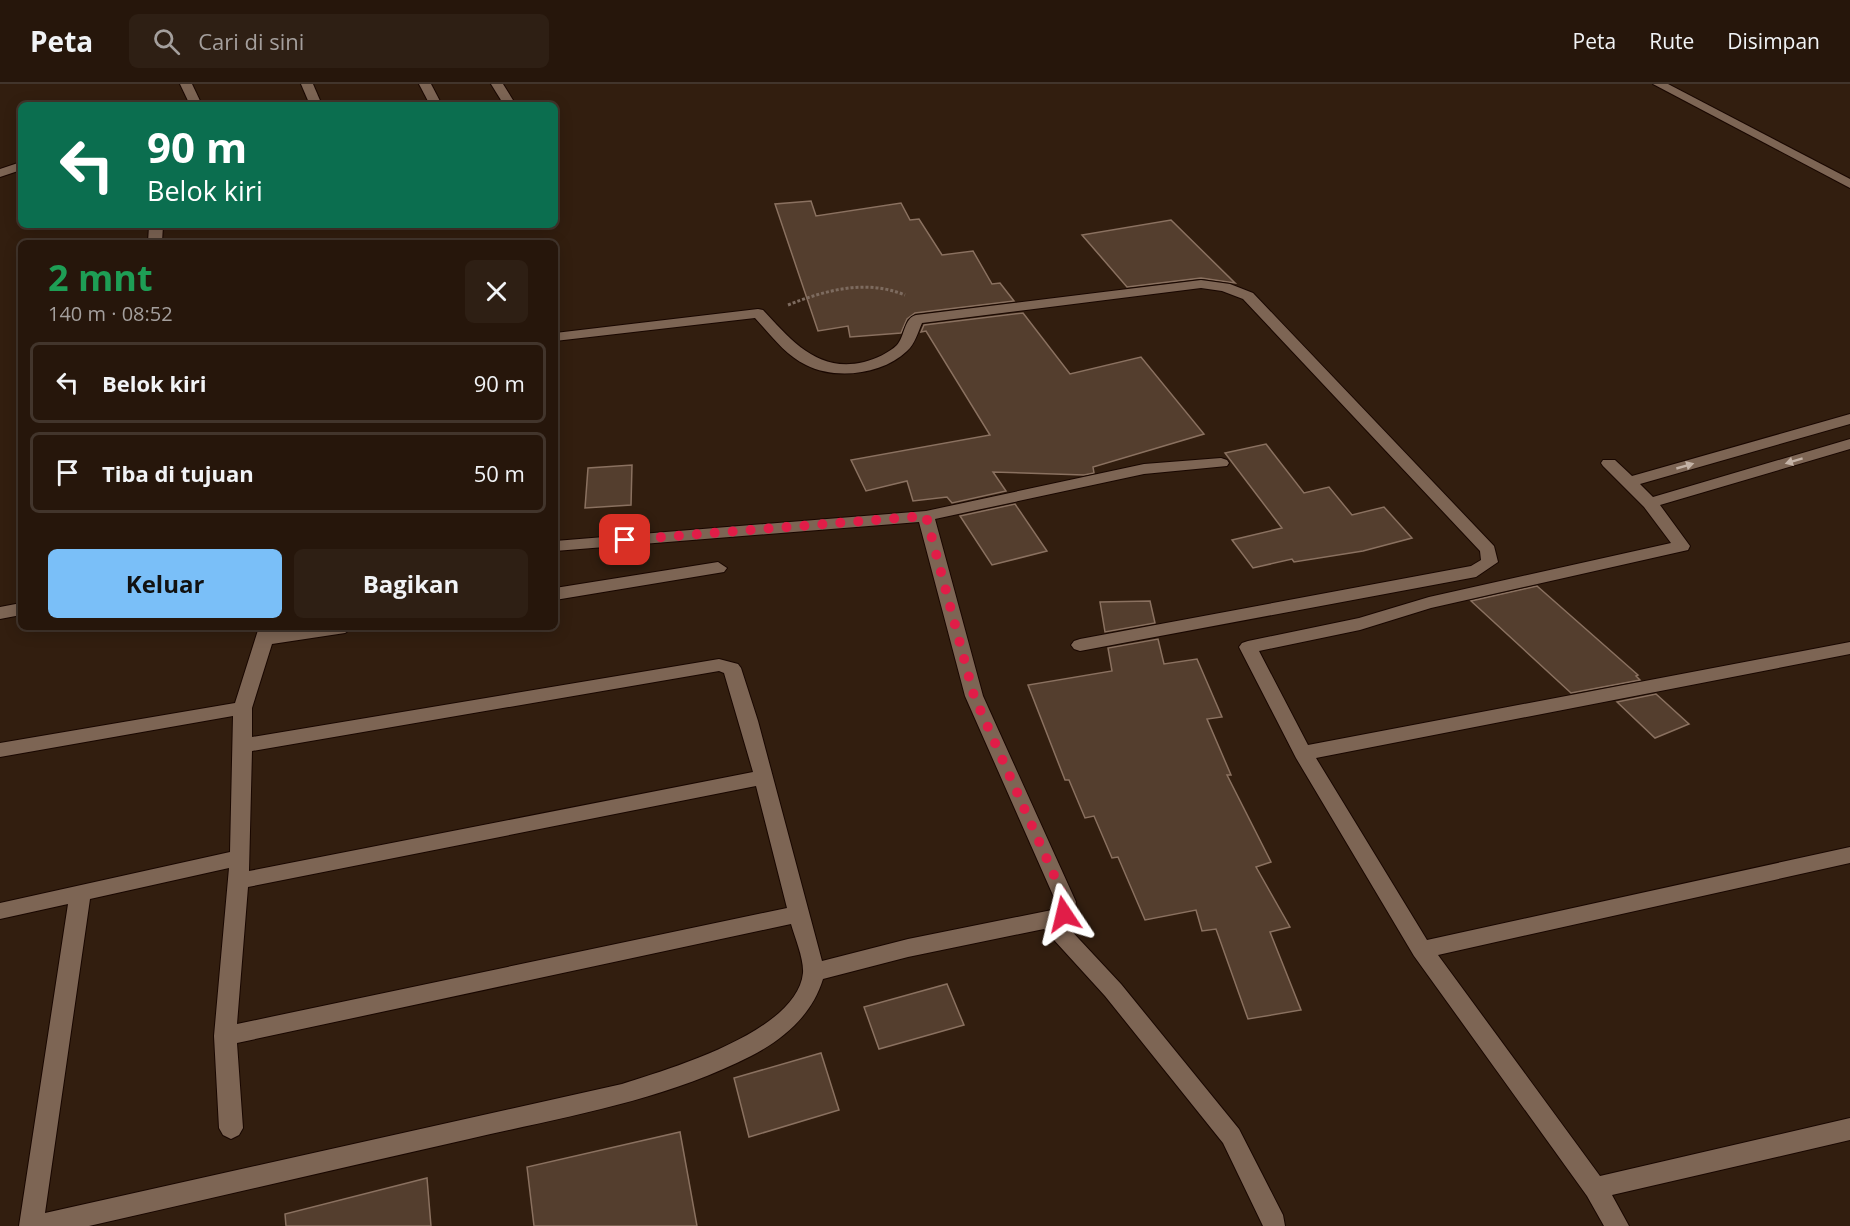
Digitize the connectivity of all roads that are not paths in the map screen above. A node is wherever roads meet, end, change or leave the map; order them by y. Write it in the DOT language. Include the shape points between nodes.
graph roads {
  1 [pos="186,84"];
  2 [pos="307,84"];
  3 [pos="425,84"];
  4 [pos="497,84"];
  5 [pos="1659,84"];
  6 [pos="195,102"];
  7 [pos="315,102"];
  8 [pos="434,102"];
  9 [pos="508,102"];
  10 [pos="18,167"];
  11 [pos="0,173"];
  12 [pos="1850,184"];
  13 [pos="558,337"];
  14 [pos="1850,419"];
  15 [pos="1850,444"];
  16 [pos="1221,464"];
  17 [pos="1609,464"];
  18 [pos="1629,482"];
  19 [pos="1650,503"];
  20 [pos="926,516"];
  21 [pos="558,546"];
  22 [pos="718,568"];
  23 [pos="558,594"];
  24 [pos="18,610"];
  25 [pos="0,613"];
  26 [pos="306,630"];
  27 [pos="267,633"];
  28 [pos="1080,645"];
  29 [pos="1850,648"];
  30 [pos="243,708"];
  31 [pos="242,746"];
  32 [pos="0,750"];
  33 [pos="1303,753"];
  34 [pos="764,777"];
  35 [pos="1850,855"];
  36 [pos="240,858"];
  37 [pos="238,881"];
  38 [pos="80,895"];
  39 [pos="0,911"];
  40 [pos="800,914"];
  41 [pos="1048,920"];
  42 [pos="1422,950"];
  43 [pos="814,972"];
  44 [pos="225,1036"];
  45 [pos="231,1128"];
  46 [pos="1850,1129"];
  47 [pos="1595,1188"];
  48 [pos="1274,1223"];
  49 [pos="31,1226"];
  50 [pos="38,1226"];
  51 [pos="1617,1226"];
  1 -- 6 [label="street"];
  2 -- 7 [label="street"];
  3 -- 8 [label="street"];
  4 -- 9 [label="street"];
  5 -- 12 [label="street"];
  10 -- 11 [label="street"];
  13 -- 28 [label="street" via="758,313 810,362 825,368 851,367 880,362 905,344 916,319 1201,284 1225,287 1248,296 1488,550 1490,562 1476,571"];
  18 -- 14 [label="street, one-way"];
  15 -- 19 [label="street, one-way"];
  16 -- 20 [label="street" via="1143,469"];
  17 -- 18 [label="street"];
  18 -- 19 [label="street"];
  19 -- 33 [label="street" via="1682,546 1248,647"];
  20 -- 21 [label="street"];
  20 -- 41 [label="street" via="974,696 1066,902 1064,914"];
  22 -- 23 [label="street"];
  24 -- 25 [label="street"];
  26 -- 27 [label="street"];
  27 -- 30 [label="street"];
  29 -- 33 [label="street"];
  30 -- 31 [label="street"];
  30 -- 32 [label="street"];
  31 -- 34 [label="street" via="719,665 732,668 737,680"];
  31 -- 36 [label="street"];
  33 -- 42 [label="street"];
  34 -- 37 [label="street"];
  34 -- 40 [label="street"];
  35 -- 42 [label="street"];
  36 -- 37 [label="street"];
  36 -- 38 [label="street"];
  37 -- 44 [label="street"];
  38 -- 39 [label="street"];
  38 -- 49 [label="street"];
  40 -- 43 [label="street"];
  40 -- 44 [label="street"];
  41 -- 43 [label="street" via="908,948"];
  41 -- 48 [label="street" via="1113,990 1231,1136"];
  42 -- 47 [label="street"];
  43 -- 50 [label="street" via="804,1001 788,1018 737,1053 686,1074 622,1094"];
  44 -- 45 [label="street"];
  46 -- 47 [label="street"];
  47 -- 51 [label="street"];
}
